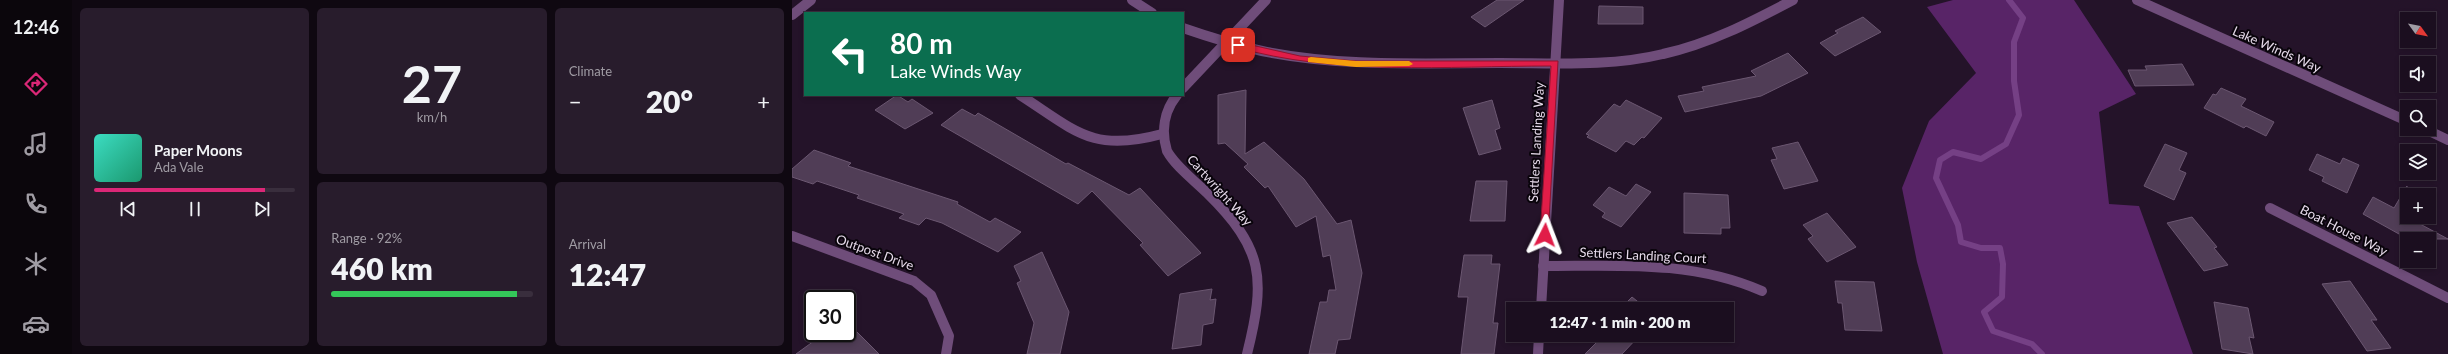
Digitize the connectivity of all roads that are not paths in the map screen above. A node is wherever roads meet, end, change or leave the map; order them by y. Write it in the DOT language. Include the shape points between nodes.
graph roads {
  1 [pos="811,0"];
  2 [pos="1132,0"];
  3 [pos="1266,0"];
  4 [pos="1559,0"];
  5 [pos="1794,0"];
  6 [pos="2137,0"];
  7 [pos="1150,12"];
  8 [pos="792,14"];
  9 [pos="1184,28"];
  10 [pos="1226,42"];
  11 [pos="1555,63"];
  12 [pos="1184,87"];
  13 [pos="1022,96"];
  14 [pos="1176,96"];
  15 [pos="2400,118"];
  16 [pos="1162,134"];
  17 [pos="2436,134"];
  18 [pos="2448,140"];
  19 [pos="2270,208"];
  20 [pos="792,236"];
  21 [pos="1543,266"];
  22 [pos="1762,291"];
  23 [pos="2448,298"];
  24 [pos="1541,302"];
  25 [pos="1539,342"];
  26 [pos="946,354"];
  27 [pos="1247,354"];
  28 [pos="1538,354"];
  1 -- 8 [label="street"];
  2 -- 7 [label="street"];
  3 -- 10 [label="street"];
  4 -- 11 [label="street, Settlers Landing Way"];
  5 -- 11 [label="street" via="1716,38 1683,50 1628,60"];
  6 -- 15 [label="street, Lake Winds Way"];
  9 -- 10 [label="street"];
  10 -- 11 [label="street" via="1300,59 1356,64"];
  10 -- 12 [label="street"];
  11 -- 21 [label="street, Settlers Landing Way"];
  13 -- 16 [label="street" via="1088,137 1107,142 1138,141"];
  14 -- 16 [label="street" via="1171,101"];
  16 -- 27 [label="street, Cartwright Way" via="1168,153 1240,229 1253,253 1259,280 1257,312"];
  17 -- 18 [label="street"];
  19 -- 23 [label="street, Boat House Way"];
  20 -- 26 [label="street, Outpost Drive" via="914,281 931,295 949,336"];
  21 -- 22 [label="street, Settlers Landing Court" via="1666,268 1715,273 1743,281"];
  21 -- 24 [label="street, Settlers Landing Way"];
  25 -- 28 [label="street"];
}
